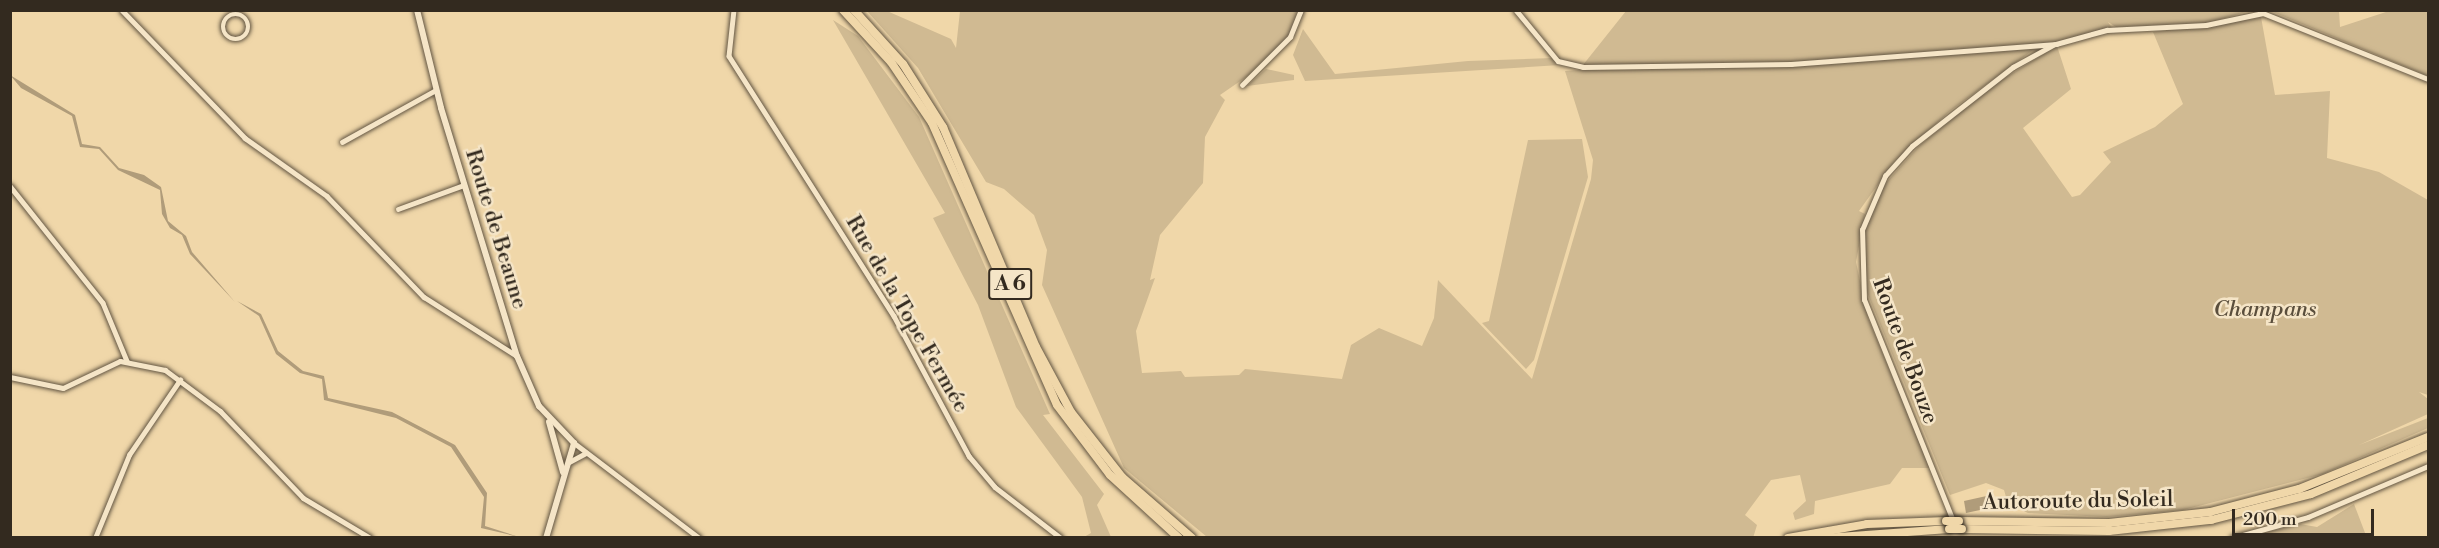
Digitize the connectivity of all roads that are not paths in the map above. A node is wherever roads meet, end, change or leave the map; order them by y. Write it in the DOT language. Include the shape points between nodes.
graph roads {
  1 [pos="122,10"];
  2 [pos="221,10"];
  3 [pos="417,10"];
  4 [pos="734,10"];
  5 [pos="843,10"];
  6 [pos="855,10"];
  7 [pos="1301,10"];
  8 [pos="1516,10"];
  9 [pos="227,18"];
  10 [pos="2056,44"];
  11 [pos="2428,79"];
  12 [pos="1242,85"];
  13 [pos="436,90"];
  14 [pos="342,142"];
  15 [pos="10,186"];
  16 [pos="464,186"];
  17 [pos="398,209"];
  18 [pos="517,356"];
  19 [pos="127,361"];
  20 [pos="10,377"];
  21 [pos="181,379"];
  22 [pos="548,418"];
  23 [pos="2428,437"];
  24 [pos="572,442"];
  25 [pos="2428,445"];
  26 [pos="560,452"];
  27 [pos="586,453"];
  28 [pos="567,463"];
  29 [pos="2428,466"];
  30 [pos="563,472"];
  31 [pos="1947,525"];
  32 [pos="1960,529"];
  33 [pos="95,537"];
  34 [pos="370,537"];
  35 [pos="546,537"];
  36 [pos="699,537"];
  37 [pos="1061,537"];
  38 [pos="1179,537"];
  39 [pos="1192,537"];
  40 [pos="1788,537"];
  41 [pos="1826,537"];
  42 [pos="2232,537"];
  1 -- 18 [label="street" via="245,138 327,196 424,297"];
  2 -- 9 [label="street"];
  3 -- 13 [label="main road, Route de Beaune"];
  4 -- 37 [label="street, Rue de la Tope Fermée" via="729,56 894,316 903,342 976,466"];
  5 -- 38 [label="highway, A 6" via="891,62 932,123 1057,405 1116,482"];
  6 -- 39 [label="highway, A 6" via="897,57 939,119 1036,347 1071,412 1122,477"];
  7 -- 12 [label="street" via="1290,37"];
  8 -- 10 [label="street" via="1558,61 1575,67 1791,64"];
  9 -- 9 [label="street" via="226,35 234,40 246,36 249,28 244,16"];
  10 -- 11 [label="street" via="2107,30 2206,25 2257,14 2275,15"];
  10 -- 32 [label="street, Route de Bouze" via="2013,67 1912,146 1885,176 1862,230 1864,300"];
  13 -- 14 [label="street"];
  13 -- 16 [label="main road, Route de Beaune"];
  15 -- 19 [label="street" via="103,303"];
  16 -- 17 [label="street"];
  16 -- 18 [label="main road, Route de Beaune"];
  18 -- 22 [label="main road, Route de Beaune"];
  19 -- 20 [label="street" via="68,387"];
  19 -- 21 [label="street"];
  21 -- 33 [label="street" via="129,455"];
  21 -- 34 [label="street" via="220,411 303,498"];
  22 -- 24 [label="main road, Route de Beaune"];
  22 -- 26 [label="main road"];
  23 -- 32 [label="highway, Autoroute du Soleil" via="2299,489 2210,512 2127,522"];
  24 -- 26 [label="main road"];
  24 -- 27 [label="street"];
  24 -- 28 [label="main road"];
  25 -- 32 [label="highway, Autoroute du Soleil" via="2311,494 2211,520 2109,531"];
  26 -- 30 [label="main road"];
  27 -- 28 [label="street"];
  27 -- 36 [label="street"];
  28 -- 30 [label="main road"];
  29 -- 42 [label="street" via="2308,517"];
  30 -- 35 [label="main road"];
  31 -- 32 [label="highway, Autoroute du Soleil, bridge"];
  31 -- 40 [label="highway, Autoroute du Soleil" via="1867,524"];
  31 -- 41 [label="highway, Autoroute du Soleil"];
}
